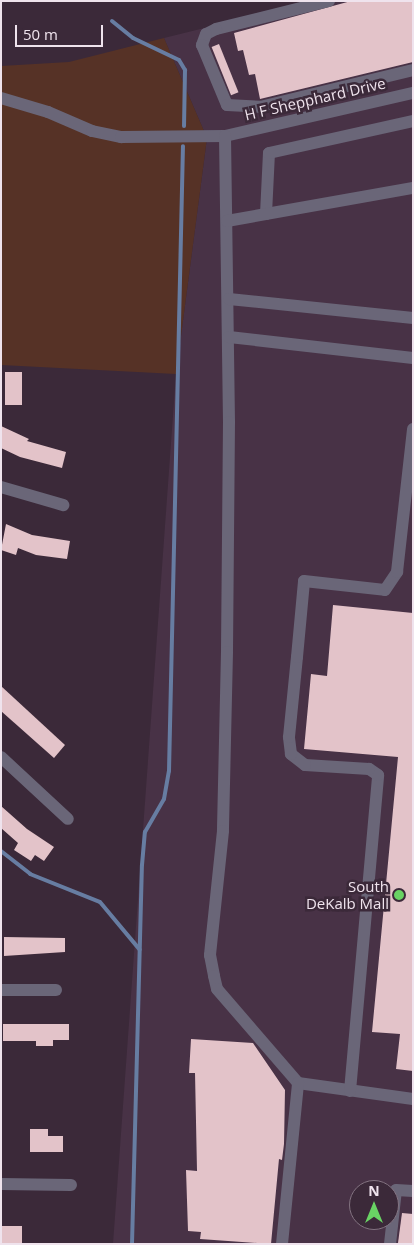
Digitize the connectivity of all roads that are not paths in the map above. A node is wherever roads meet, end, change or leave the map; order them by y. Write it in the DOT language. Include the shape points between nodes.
graph roads {
  1 [pos="329,1"];
  2 [pos="413,70"];
  3 [pos="413,93"];
  4 [pos="1,98"];
  5 [pos="413,122"];
  6 [pos="224,136"];
  7 [pos="413,188"];
  8 [pos="266,214"];
  9 [pos="227,221"];
  10 [pos="228,299"];
  11 [pos="413,318"];
  12 [pos="229,336"];
  13 [pos="413,358"];
  14 [pos="413,429"];
  15 [pos="1,487"];
  16 [pos="63,505"];
  17 [pos="1,757"];
  18 [pos="68,818"];
  19 [pos="1,990"];
  20 [pos="56,990"];
  21 [pos="298,1083"];
  22 [pos="350,1091"];
  23 [pos="408,1099"];
  24 [pos="1,1184"];
  25 [pos="71,1185"];
  26 [pos="413,1191"];
  27 [pos="282,1244"];
  28 [pos="390,1244"];
  1 -- 2 [label="street" via="206,34 202,45 227,105 260,107"];
  3 -- 6 [label="street, H F Shepphard Drive"];
  4 -- 6 [label="street, H F Shepphard Drive" via="48,112 92,132 122,137"];
  5 -- 8 [label="street" via="269,153"];
  6 -- 9 [label="street"];
  7 -- 8 [label="street"];
  8 -- 9 [label="street"];
  9 -- 10 [label="street"];
  10 -- 11 [label="street"];
  10 -- 12 [label="street"];
  12 -- 13 [label="street"];
  12 -- 21 [label="street" via="223,831 210,955 217,989"];
  14 -- 22 [label="street" via="397,572 385,590 304,581 296,657 289,737 291,754 305,765 369,770 378,776"];
  15 -- 16 [label="street"];
  17 -- 18 [label="street"];
  19 -- 20 [label="street"];
  21 -- 22 [label="street"];
  21 -- 27 [label="street"];
  22 -- 23 [label="street"];
  24 -- 25 [label="street"];
  26 -- 28 [label="street" via="396,1190"];
}
